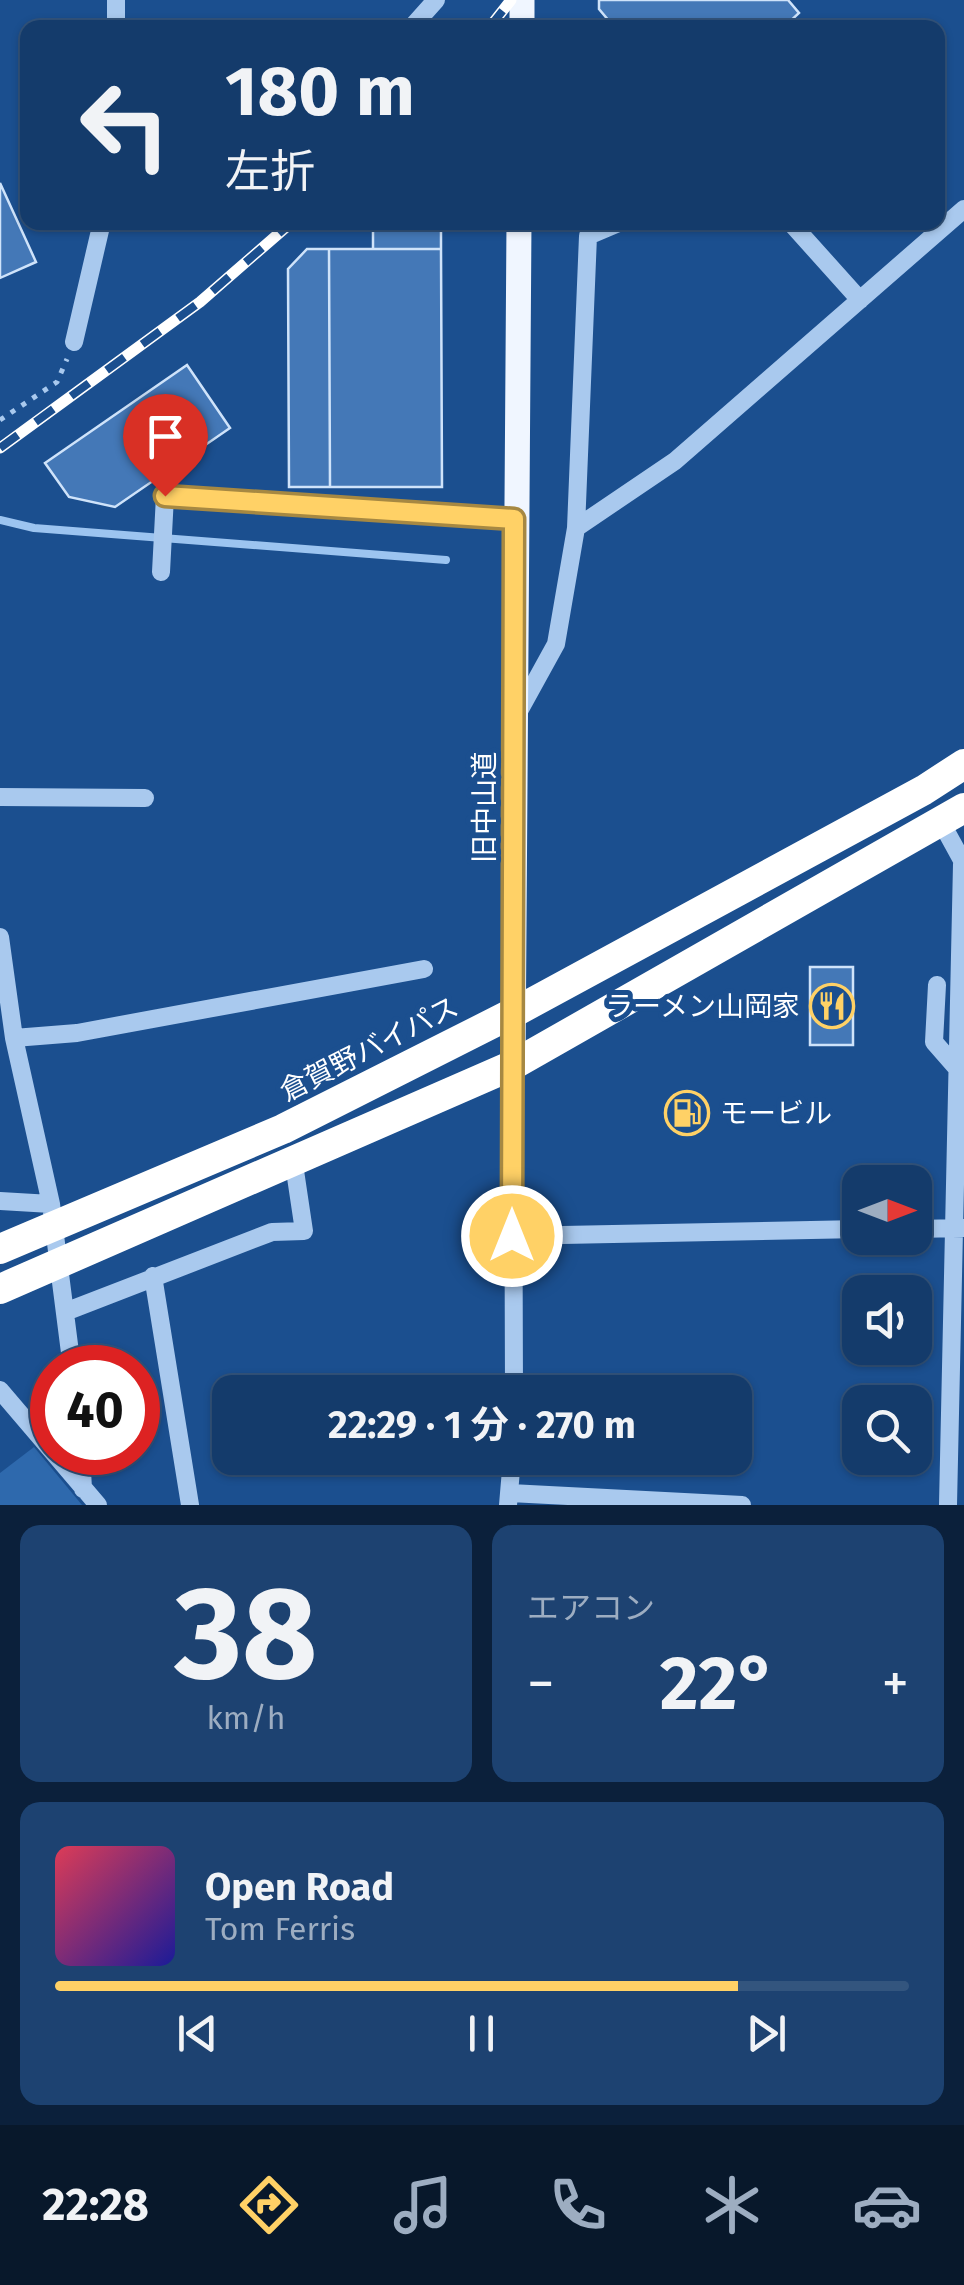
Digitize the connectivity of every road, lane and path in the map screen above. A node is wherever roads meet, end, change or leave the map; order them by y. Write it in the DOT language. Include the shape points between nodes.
graph roads {
  1 [pos="436,0"];
  2 [pos="418,20"];
  3 [pos="964,209"];
  4 [pos="945,226"];
  5 [pos="100,230"];
  6 [pos="519,230"];
  7 [pos="602,230"];
  8 [pos="797,230"];
  9 [pos="940,230"];
  10 [pos="860,300"];
  11 [pos="74,342"];
  12 [pos="0,420"];
  13 [pos="514,519"];
  14 [pos="576,528"];
  15 [pos="160,572"];
  16 [pos="514,719"];
  17 [pos="964,764"];
  18 [pos="0,797"];
  19 [pos="145,798"];
  20 [pos="953,815"];
  21 [pos="963,864"];
  22 [pos="0,937"];
  23 [pos="424,970"];
  24 [pos="936,985"];
  25 [pos="513,1013"];
  26 [pos="14,1038"];
  27 [pos="513,1065"];
  28 [pos="956,1066"];
  29 [pos="294,1164"];
  30 [pos="0,1202"];
  31 [pos="52,1215"];
  32 [pos="932,1228"];
  33 [pos="958,1228"];
  34 [pos="842,1230"];
  35 [pos="512,1236"];
  36 [pos="0,1249"];
  37 [pos="59,1264"];
  38 [pos="153,1276"];
  39 [pos="0,1288"];
  40 [pos="64,1312"];
  41 [pos="69,1345"];
  42 [pos="514,1375"];
  43 [pos="0,1390"];
  44 [pos="956,1405"];
  45 [pos="83,1475"];
  46 [pos="84,1489"];
  47 [pos="509,1499"];
  48 [pos="98,1505"];
  49 [pos="190,1505"];
  50 [pos="742,1505"];
  51 [pos="948,1505"];
  1 -- 2 [label="street"];
  3 -- 4 [label="street"];
  5 -- 11 [label="street"];
  6 -- 13 [label="main road, 旧中山道"];
  7 -- 14 [label="street" via="588,236"];
  8 -- 10 [label="street"];
  9 -- 10 [label="street"];
  10 -- 14 [label="street" via="676,461"];
  11 -- 12 [label="path" via="57,382"];
  13 -- 15 [label="street" via="165,496"];
  13 -- 16 [label="main road, 旧中山道"];
  14 -- 16 [label="street" via="556,644"];
  16 -- 25 [label="main road, 旧中山道"];
  17 -- 25 [label="highway, 倉賀野バイパス"];
  18 -- 19 [label="street"];
  20 -- 21 [label="street"];
  20 -- 27 [label="highway"];
  21 -- 28 [label="street"];
  22 -- 26 [label="street"];
  23 -- 26 [label="street" via="77,1033"];
  24 -- 28 [label="street" via="934,1042"];
  25 -- 27 [label="main road, 旧中山道"];
  25 -- 31 [label="highway, 倉賀野バイパス" via="283,1129"];
  26 -- 31 [label="street"];
  27 -- 29 [label="highway"];
  27 -- 35 [label="street, 旧中山道"];
  28 -- 33 [label="street"];
  29 -- 37 [label="highway"];
  29 -- 38 [label="street" via="304,1231 272,1232"];
  30 -- 31 [label="street" via="7,1198"];
  31 -- 36 [label="highway, 倉賀野バイパス"];
  31 -- 37 [label="street"];
  32 -- 33 [label="street"];
  33 -- 44 [label="street"];
  34 -- 35 [label="street"];
  35 -- 42 [label="street, 旧中山道"];
  37 -- 39 [label="highway"];
  37 -- 40 [label="street"];
  38 -- 40 [label="street"];
  38 -- 49 [label="street"];
  40 -- 41 [label="street"];
  43 -- 46 [label="street"];
  44 -- 51 [label="street"];
  45 -- 46 [label="street"];
  46 -- 48 [label="street"];
  47 -- 50 [label="street"];
}
